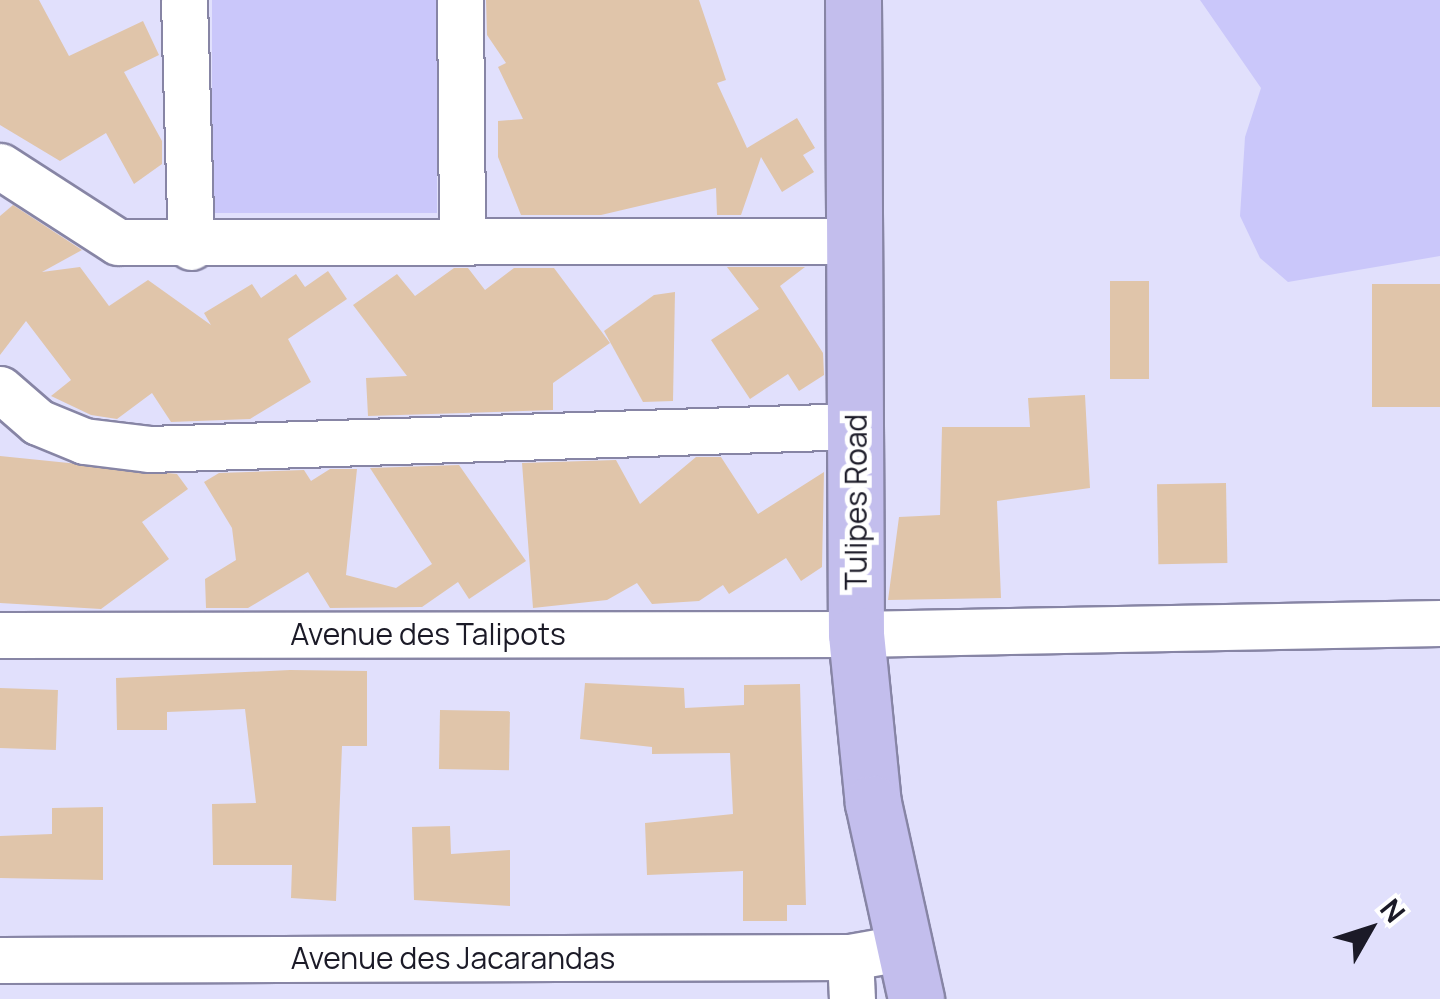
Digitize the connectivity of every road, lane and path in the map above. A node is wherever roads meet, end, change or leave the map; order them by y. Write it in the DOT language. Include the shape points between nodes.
graph roads {
  1 [pos="184,0"];
  2 [pos="460,0"];
  3 [pos="853,0"];
  4 [pos="0,166"];
  5 [pos="462,241"];
  6 [pos="856,241"];
  7 [pos="191,247"];
  8 [pos="0,390"];
  9 [pos="857,426"];
  10 [pos="1440,622"];
  11 [pos="856,634"];
  12 [pos="0,635"];
  13 [pos="0,960"];
  14 [pos="911,973"];
  15 [pos="851,978"];
  1 -- 7 [label="street"];
  2 -- 5 [label="street"];
  3 -- 6 [label="main road, Tulipes Road"];
  4 -- 7 [label="street" via="118,242"];
  5 -- 6 [label="street"];
  5 -- 7 [label="street"];
  6 -- 9 [label="main road, Tulipes Road"];
  8 -- 9 [label="street" via="38,422 84,441 149,449"];
  9 -- 11 [label="main road, Tulipes Road"];
  10 -- 11 [label="street, Avenue des Talipots"];
  11 -- 12 [label="street, Avenue des Talipots"];
  11 -- 14 [label="main road, Tulipes Road" via="873,803"];
  13 -- 15 [label="street, Avenue des Jacarandas"];
  14 -- 15 [label="street, Avenue des Jacarandas"];
}
